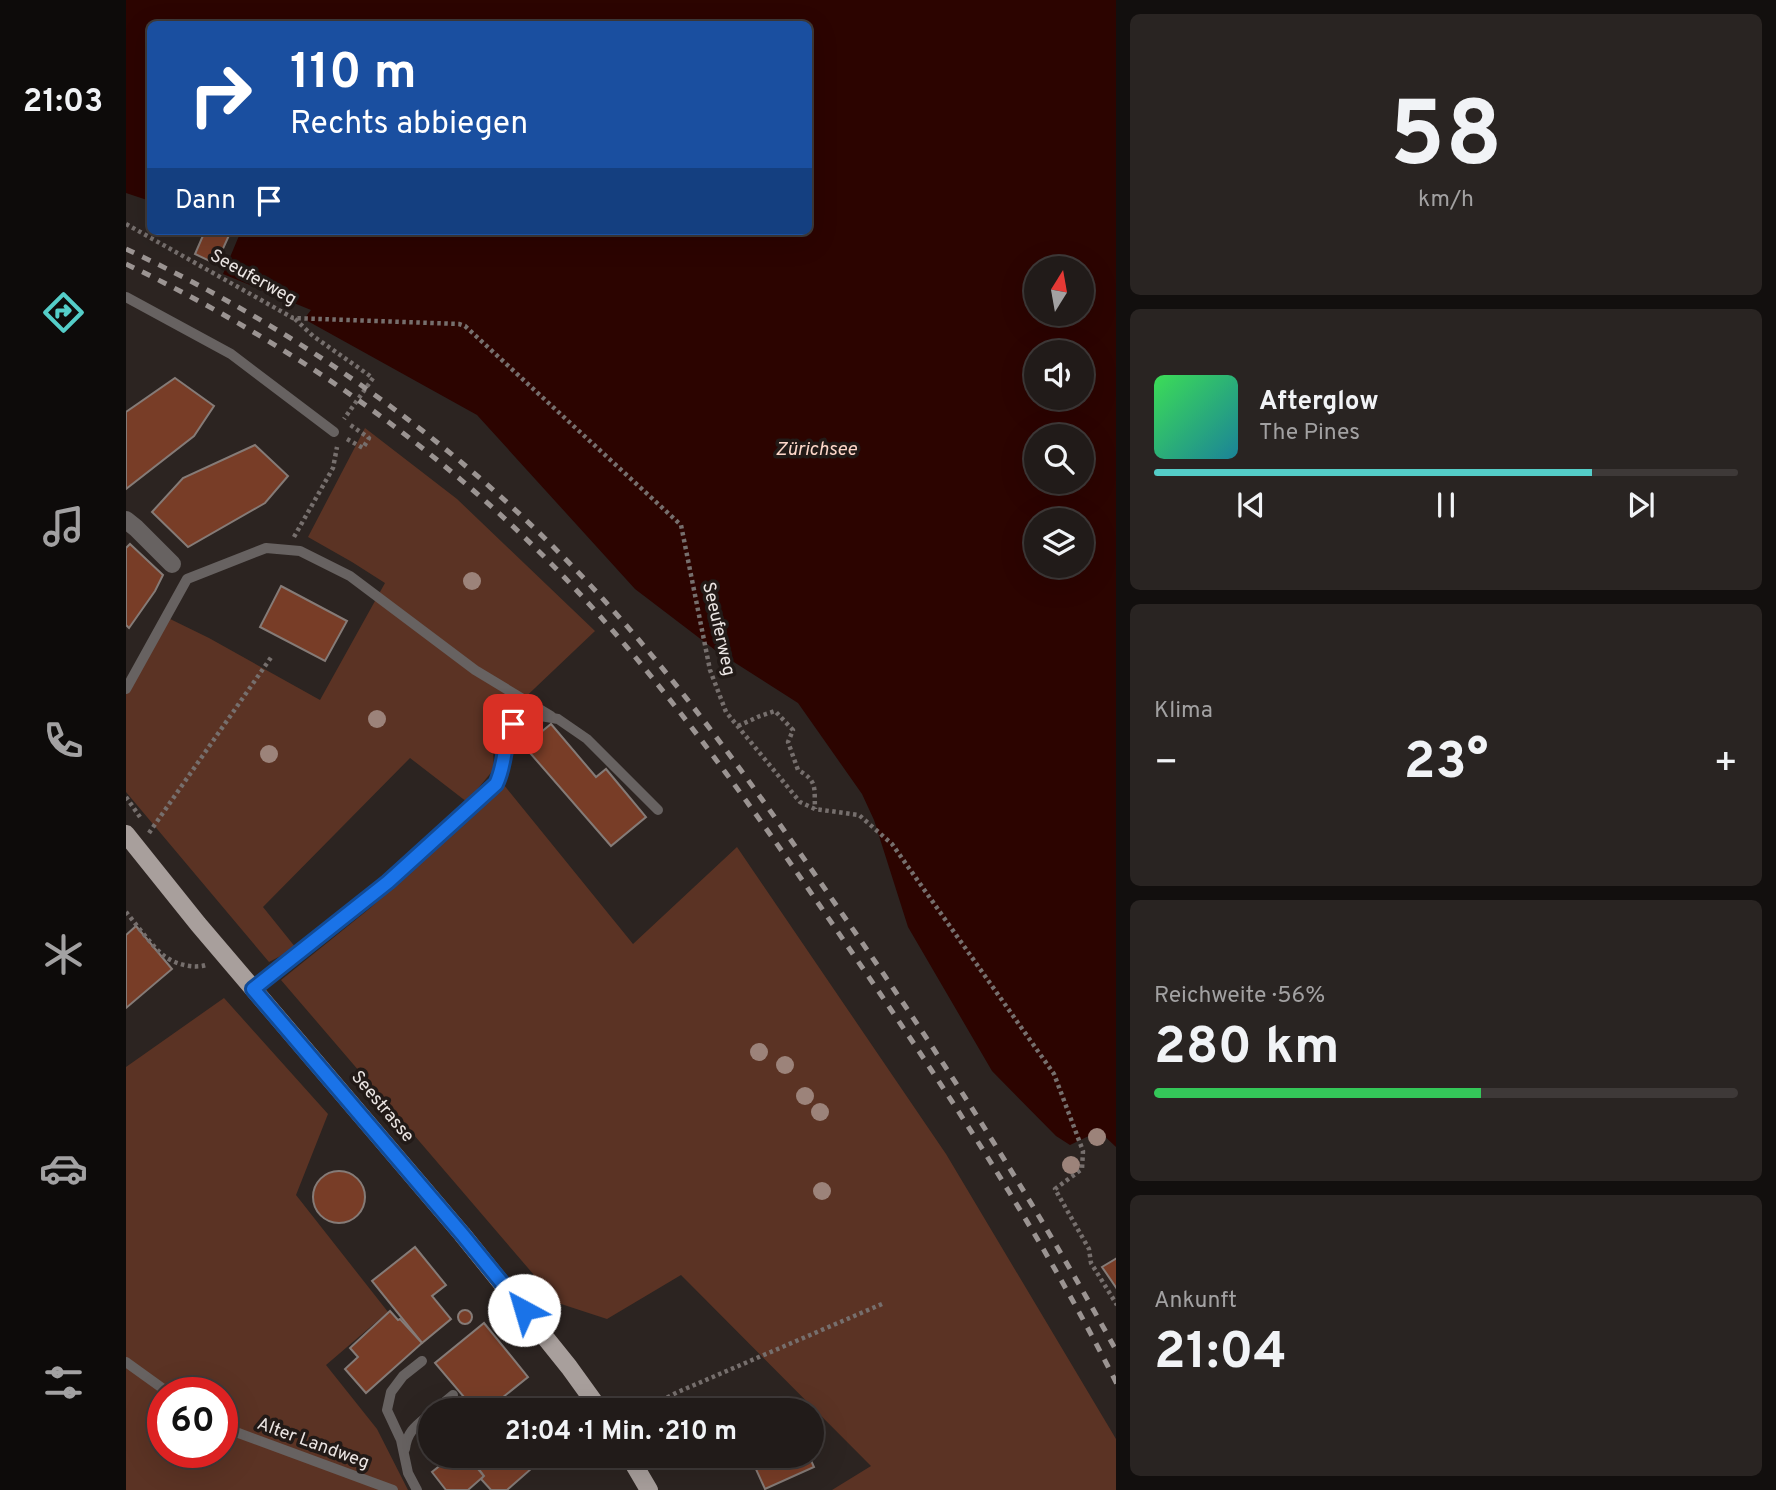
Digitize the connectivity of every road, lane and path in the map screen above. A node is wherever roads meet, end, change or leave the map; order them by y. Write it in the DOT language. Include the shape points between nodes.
graph roads {
  1 [pos="126,224"];
  2 [pos="126,297"];
  3 [pos="293,318"];
  4 [pos="334,432"];
  5 [pos="126,520"];
  6 [pos="287,550"];
  7 [pos="173,564"];
  8 [pos="272,656"];
  9 [pos="126,689"];
  10 [pos="558,719"];
  11 [pos="738,726"];
  12 [pos="815,809"];
  13 [pos="658,810"];
  14 [pos="130,839"];
  15 [pos="126,912"];
  16 [pos="206,964"];
  17 [pos="253,989"];
  18 [pos="882,1304"];
  19 [pos="1116,1305"];
  20 [pos="422,1361"];
  21 [pos="126,1362"];
  22 [pos="147,1377"];
  23 [pos="453,1395"];
  24 [pos="449,1398"];
  25 [pos="591,1398"];
  26 [pos="666,1398"];
  27 [pos="418,1424"];
  28 [pos="238,1433"];
  29 [pos="404,1455"];
  30 [pos="636,1468"];
  31 [pos="393,1490"];
  32 [pos="417,1490"];
  33 [pos="649,1490"];
  1 -- 3 [label="path, Seeuferweg"];
  2 -- 4 [label="lane" via="231,354"];
  3 -- 4 [label="path" via="373,378 343,420 369,438 363,448"];
  3 -- 11 [label="path, Seeuferweg" via="465,326 681,525 709,670 726,712"];
  4 -- 6 [label="path" via="338,440 333,468"];
  5 -- 7 [label="street"];
  6 -- 9 [label="lane" via="266,548 187,579"];
  6 -- 10 [label="lane" via="300,551 350,576 475,670"];
  8 -- 14 [label="path" via="151,832"];
  10 -- 13 [label="lane" via="587,739"];
  10 -- 17 [label="lane" via="535,715 513,724 496,784 388,882"];
  11 -- 12 [label="path, Seeuferweg" via="800,802"];
  11 -- 12 [label="path" via="775,711 793,730 788,742 798,770 813,782"];
  12 -- 19 [label="path" via="859,815 892,844 1054,1074 1083,1151 1082,1169 1055,1189"];
  14 -- 17 [label="main road, Seestrasse"];
  15 -- 16 [label="path" via="163,956 184,966"];
  17 -- 25 [label="main road, Seestrasse" via="462,1234"];
  18 -- 26 [label="path"];
  20 -- 29 [label="lane" via="402,1376 391,1392 387,1410"];
  21 -- 22 [label="lane"];
  23 -- 24 [label="lane"];
  27 -- 29 [label="lane" via="406,1439"];
  28 -- 31 [label="lane, Alter Landweg"];
  29 -- 32 [label="lane"];
  30 -- 33 [label="main road"];
}
